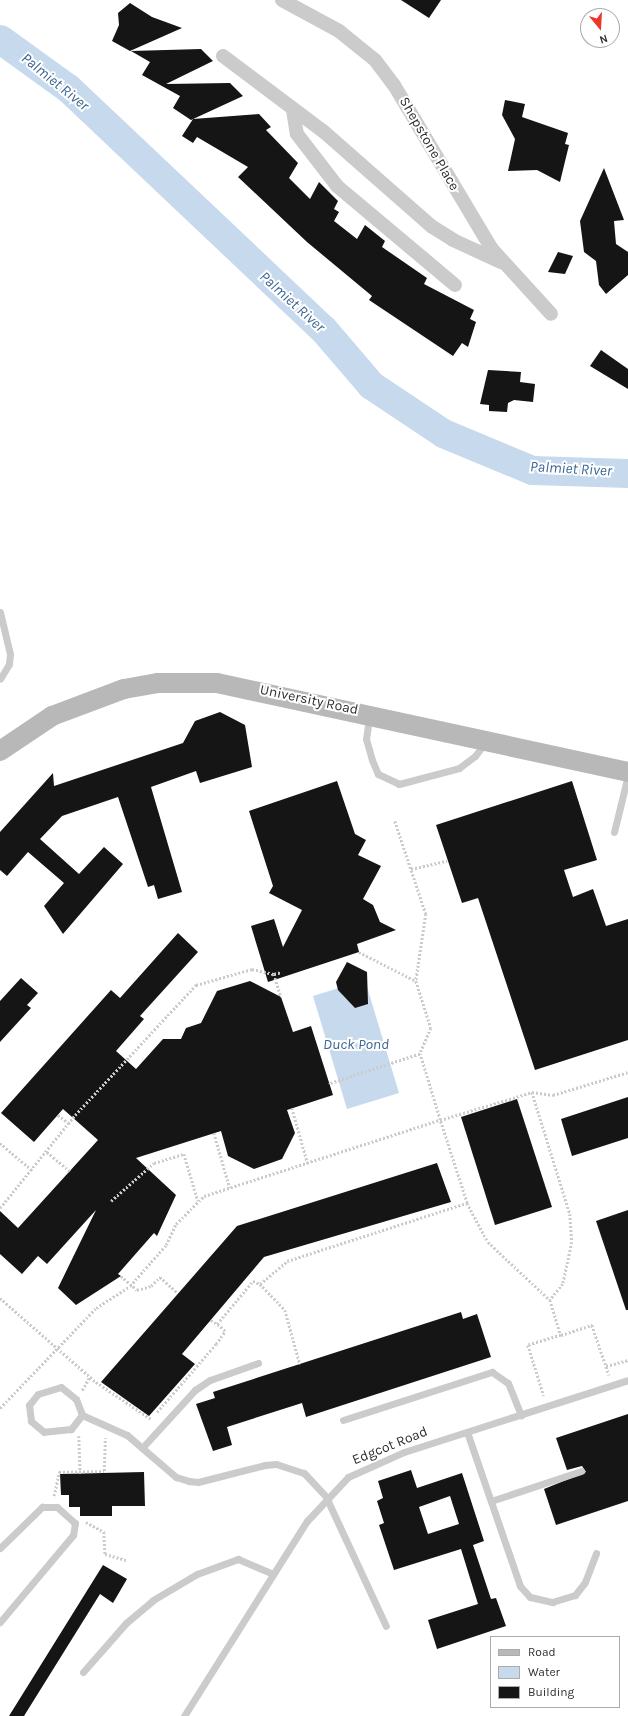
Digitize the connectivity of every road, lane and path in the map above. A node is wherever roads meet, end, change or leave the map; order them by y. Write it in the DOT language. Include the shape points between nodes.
graph roads {
  1 [pos="282,0"];
  2 [pos="223,56"];
  3 [pos="293,110"];
  4 [pos="502,262"];
  5 [pos="455,285"];
  6 [pos="551,314"];
  7 [pos="0,612"];
  8 [pos="0,679"];
  9 [pos="370,713"];
  10 [pos="485,742"];
  11 [pos="0,751"];
  12 [pos="628,774"];
  13 [pos="394,821"];
  14 [pos="614,832"];
  15 [pos="447,861"];
  16 [pos="411,869"];
  17 [pos="359,952"];
  18 [pos="282,972"];
  19 [pos="274,974"];
  20 [pos="416,981"];
  21 [pos="282,997"];
  22 [pos="420,1054"];
  23 [pos="628,1072"];
  24 [pos="329,1084"];
  25 [pos="532,1092"];
  26 [pos="292,1108"];
  27 [pos="58,1115"];
  28 [pos="440,1120"];
  29 [pos="70,1124"];
  30 [pos="214,1133"];
  31 [pos="0,1143"];
  32 [pos="48,1152"];
  33 [pos="308,1164"];
  34 [pos="32,1170"];
  35 [pos="70,1171"];
  36 [pos="230,1188"];
  37 [pos="111,1201"];
  38 [pos="198,1201"];
  39 [pos="467,1203"];
  40 [pos="0,1208"];
  41 [pos="121,1276"];
  42 [pos="260,1284"];
  43 [pos="130,1286"];
  44 [pos="178,1293"];
  45 [pos="0,1298"];
  46 [pos="550,1300"];
  47 [pos="211,1320"];
  48 [pos="217,1324"];
  49 [pos="561,1335"];
  50 [pos="58,1348"];
  51 [pos="628,1360"];
  52 [pos="258,1363"];
  53 [pos="300,1364"];
  54 [pos="606,1366"];
  55 [pos="628,1380"];
  56 [pos="612,1385"];
  57 [pos="547,1406"];
  58 [pos="0,1408"];
  59 [pos="521,1415"];
  60 [pos="81,1418"];
  61 [pos="342,1420"];
  62 [pos="105,1423"];
  63 [pos="467,1432"];
  64 [pos="142,1448"];
  65 [pos="581,1471"];
  66 [pos="80,1474"];
  67 [pos="326,1497"];
  68 [pos="58,1500"];
  69 [pos="491,1501"];
  70 [pos="80,1518"];
  71 [pos="0,1548"];
  72 [pos="596,1553"];
  73 [pos="126,1560"];
  74 [pos="273,1574"];
  75 [pos="0,1622"];
  76 [pos="386,1626"];
  77 [pos="83,1672"];
  78 [pos="184,1716"];
  1 -- 4 [label="street, Shepstone Place" via="339,30 376,60"];
  2 -- 3 [label="street"];
  3 -- 4 [label="street" via="328,135 431,226 453,240"];
  3 -- 5 [label="street" via="297,134 337,186"];
  4 -- 6 [label="street, Shepstone Place"];
  7 -- 8 [label="lane" via="10,654 9,664"];
  9 -- 10 [label="street, University Road"];
  9 -- 10 [label="lane" via="366,739 372,760 378,774 398,784 459,768 476,756"];
  9 -- 11 [label="street, University Road" via="217,683 158,683 86,701 34,725"];
  10 -- 12 [label="street, University Road"];
  12 -- 14 [label="lane"];
  13 -- 16 [label="path"];
  15 -- 16 [label="path"];
  16 -- 20 [label="path" via="426,914"];
  17 -- 20 [label="path"];
  18 -- 19 [label="path"];
  19 -- 21 [label="path"];
  19 -- 29 [label="path" via="252,969 196,985"];
  20 -- 22 [label="path" via="431,1028"];
  22 -- 24 [label="path"];
  22 -- 28 [label="path"];
  23 -- 25 [label="path" via="553,1095"];
  25 -- 28 [label="path"];
  25 -- 46 [label="path" via="570,1214 572,1242 563,1284"];
  26 -- 33 [label="path"];
  27 -- 29 [label="path"];
  28 -- 33 [label="path"];
  28 -- 39 [label="path"];
  29 -- 32 [label="path"];
  30 -- 36 [label="path"];
  31 -- 34 [label="path"];
  32 -- 34 [label="path"];
  32 -- 35 [label="path"];
  33 -- 36 [label="path"];
  34 -- 40 [label="path"];
  36 -- 38 [label="path"];
  37 -- 38 [label="path" via="154,1163 184,1154"];
  38 -- 43 [label="path" via="176,1224 166,1245"];
  39 -- 42 [label="path" via="286,1261"];
  39 -- 46 [label="path" via="488,1242"];
  41 -- 43 [label="path"];
  42 -- 48 [label="path" via="253,1281"];
  42 -- 53 [label="path" via="285,1310"];
  43 -- 44 [label="path" via="137,1290 151,1286 160,1277"];
  43 -- 50 [label="path" via="96,1308"];
  45 -- 50 [label="path"];
  46 -- 49 [label="path"];
  47 -- 48 [label="path"];
  48 -- 50 [label="path" via="225,1331 150,1420 96,1382"];
  49 -- 54 [label="path" via="592,1325"];
  49 -- 57 [label="path" via="528,1346"];
  50 -- 58 [label="path"];
  51 -- 54 [label="path"];
  52 -- 64 [label="lane" via="210,1380 195,1390"];
  54 -- 56 [label="path"];
  55 -- 56 [label="lane, Edgcot Road"];
  56 -- 57 [label="lane, Edgcot Road"];
  57 -- 59 [label="lane, Edgcot Road"];
  59 -- 61 [label="lane" via="508,1383 492,1372"];
  59 -- 63 [label="lane, Edgcot Road"];
  60 -- 60 [label="lane" via="63,1432 44,1432 31,1421 29,1405 38,1394 61,1387 76,1399"];
  60 -- 62 [label="lane"];
  60 -- 66 [label="path"];
  62 -- 64 [label="lane"];
  62 -- 68 [label="path" via="104,1471 59,1472 53,1495"];
  63 -- 67 [label="lane, Edgcot Road" via="364,1468 348,1477"];
  63 -- 69 [label="lane"];
  64 -- 67 [label="lane" via="176,1477 189,1481 276,1464 304,1473"];
  65 -- 69 [label="lane"];
  67 -- 74 [label="lane, Edgcot Road"];
  67 -- 76 [label="lane"];
  69 -- 72 [label="lane" via="520,1586 530,1597 552,1602 575,1595 585,1582"];
  70 -- 73 [label="path" via="104,1532 105,1554"];
  71 -- 75 [label="lane" via="36,1512 53,1505 70,1518 76,1530"];
  74 -- 77 [label="lane" via="238,1559 197,1574 153,1600 126,1623"];
  74 -- 78 [label="lane, Edgcot Road"];
}
